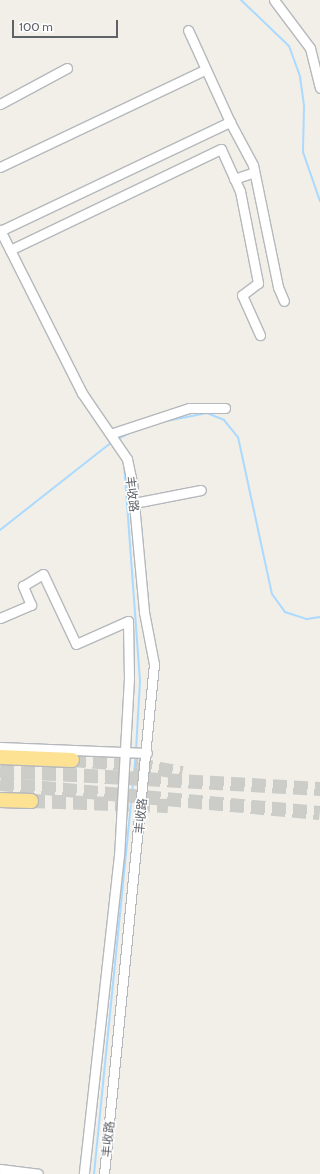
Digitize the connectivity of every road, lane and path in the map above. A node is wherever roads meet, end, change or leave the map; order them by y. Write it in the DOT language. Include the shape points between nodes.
graph roads {
  1 [pos="274,0"];
  2 [pos="188,30"];
  3 [pos="68,68"];
  4 [pos="204,70"];
  5 [pos="320,88"];
  6 [pos="0,104"];
  7 [pos="230,122"];
  8 [pos="0,167"];
  9 [pos="254,172"];
  10 [pos="234,179"];
  11 [pos="0,231"];
  12 [pos="10,250"];
  13 [pos="284,301"];
  14 [pos="260,335"];
  15 [pos="225,408"];
  16 [pos="113,433"];
  17 [pos="201,490"];
  18 [pos="134,503"];
  19 [pos="0,618"];
  20 [pos="0,747"];
  21 [pos="147,753"];
  22 [pos="0,757"];
  23 [pos="72,760"];
  24 [pos="0,800"];
  25 [pos="31,801"];
  26 [pos="0,1169"];
  27 [pos="38,1174"];
  28 [pos="84,1174"];
  29 [pos="104,1174"];
  1 -- 5 [label="street" via="310,48"];
  2 -- 4 [label="street"];
  3 -- 6 [label="street"];
  4 -- 7 [label="street"];
  4 -- 8 [label="street"];
  7 -- 9 [label="street"];
  7 -- 11 [label="street"];
  9 -- 10 [label="street"];
  9 -- 13 [label="street" via="278,287"];
  10 -- 12 [label="street" via="221,149"];
  10 -- 14 [label="street" via="258,283 242,295"];
  11 -- 12 [label="street, 丰收路"];
  12 -- 16 [label="street, 丰收路" via="82,393"];
  15 -- 16 [label="street" via="189,408"];
  16 -- 18 [label="street, 丰收路" via="127,459"];
  17 -- 18 [label="street"];
  18 -- 21 [label="street, 丰收路" via="144,612 154,664"];
  19 -- 28 [label="street" via="31,605 23,586 43,574 76,644 128,621 129,678 119,855"];
  20 -- 21 [label="street"];
  21 -- 29 [label="street, 丰收路"];
  22 -- 23 [label="highway"];
  24 -- 25 [label="highway"];
  26 -- 27 [label="street"];
}
